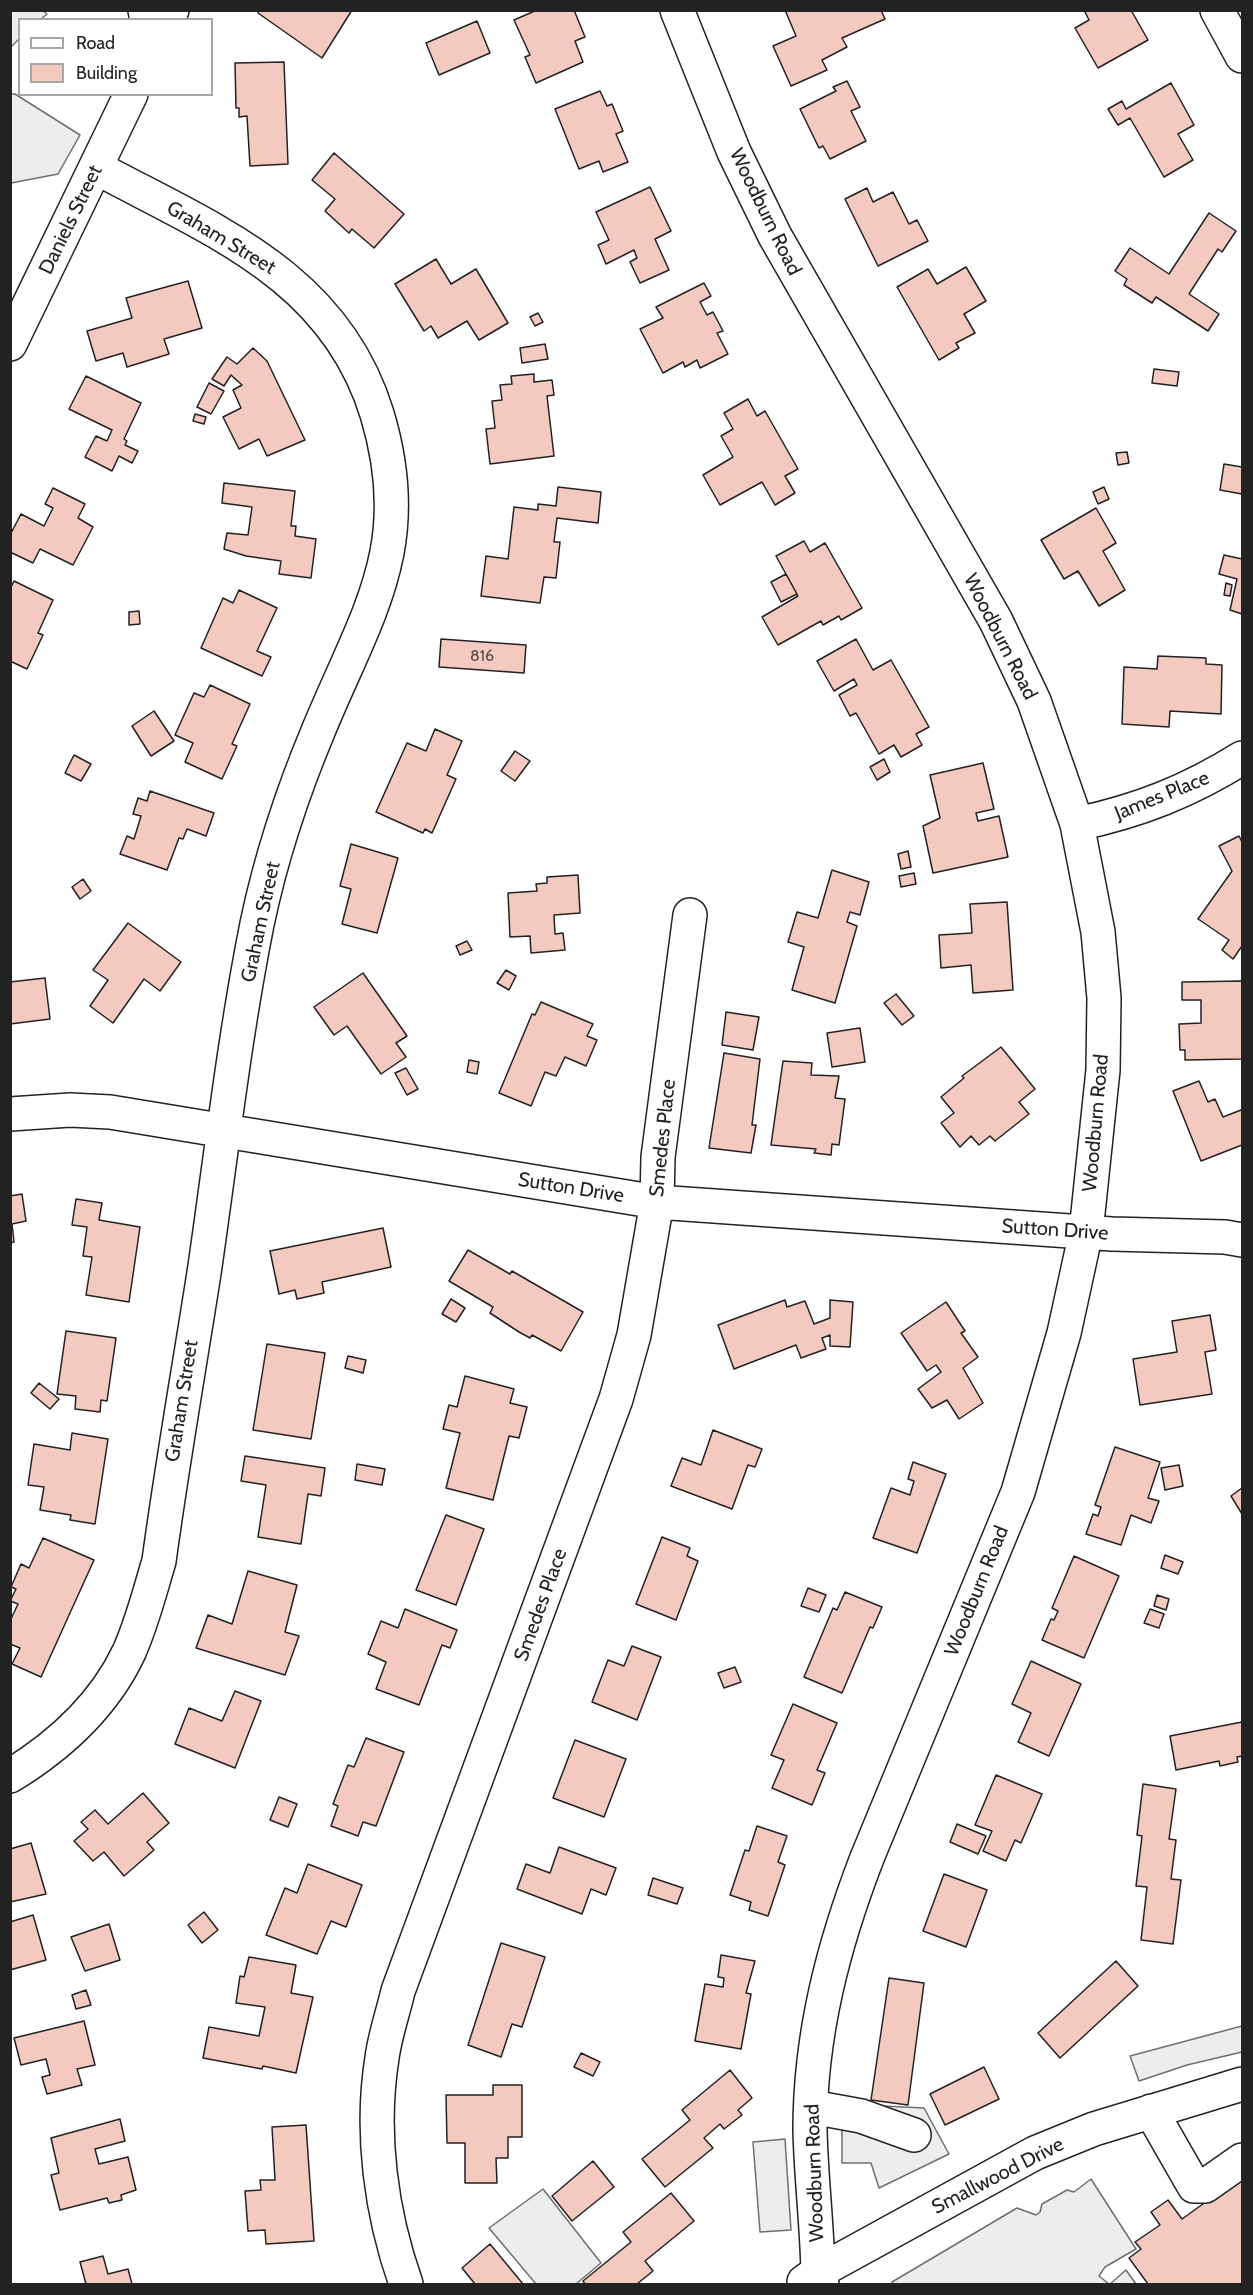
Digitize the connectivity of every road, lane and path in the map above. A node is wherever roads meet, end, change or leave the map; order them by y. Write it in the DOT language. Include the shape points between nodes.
graph roads {
  1 [pos="677,10"];
  2 [pos="1217,10"];
  3 [pos="1242,56"];
  4 [pos="130,96"];
  5 [pos="97,168"];
  6 [pos="10,344"];
  7 [pos="1242,758"];
  8 [pos="1077,824"];
  9 [pos="690,915"];
  10 [pos="10,1114"];
  11 [pos="223,1131"];
  12 [pos="657,1202"];
  13 [pos="1086,1232"];
  14 [pos="1242,1240"];
  15 [pos="10,1776"];
  16 [pos="1242,2084"];
  17 [pos="812,2107"];
  18 [pos="1151,2111"];
  19 [pos="914,2135"];
  20 [pos="1242,2160"];
  21 [pos="813,2280"];
  22 [pos="406,2284"];
  1 -- 8 [label="street, Woodburn Road" via="734,152 775,236 996,621 1034,700"];
  2 -- 3 [label="street"];
  4 -- 5 [label="street, Daniels Street"];
  5 -- 6 [label="street, Daniels Street"];
  5 -- 11 [label="street, Graham Street" via="245,248 308,297 329,322 362,377 377,414 391,486 392,525 378,592 319,729 274,858 258,922"];
  7 -- 8 [label="street, James Place" via="1200,784 1157,802"];
  8 -- 13 [label="street, Woodburn Road" via="1098,932 1104,998 1103,1070"];
  9 -- 12 [label="street, Smedes Place" via="658,1157"];
  10 -- 11 [label="street, Sutton Drive" via="110,1112"];
  11 -- 12 [label="street, Sutton Drive"];
  11 -- 15 [label="street, Graham Street" via="159,1561 142,1616 129,1652 98,1701 71,1731"];
  12 -- 13 [label="street, Sutton Drive"];
  12 -- 22 [label="street, Smedes Place" via="634,1335 616,1400 398,1991 382,2057 378,2131 382,2191 394,2250"];
  13 -- 14 [label="street, Sutton Drive"];
  13 -- 17 [label="street, Woodburn Road" via="1064,1333 1018,1492 843,1919 815,2046"];
  16 -- 18 [label="street, Smallwood Drive"];
  17 -- 19 [label="street" via="861,2116"];
  17 -- 21 [label="street, Woodburn Road"];
  18 -- 20 [label="street" via="1194,2186 1205,2186"];
  18 -- 21 [label="street, Smallwood Drive" via="1035,2153"];
}
